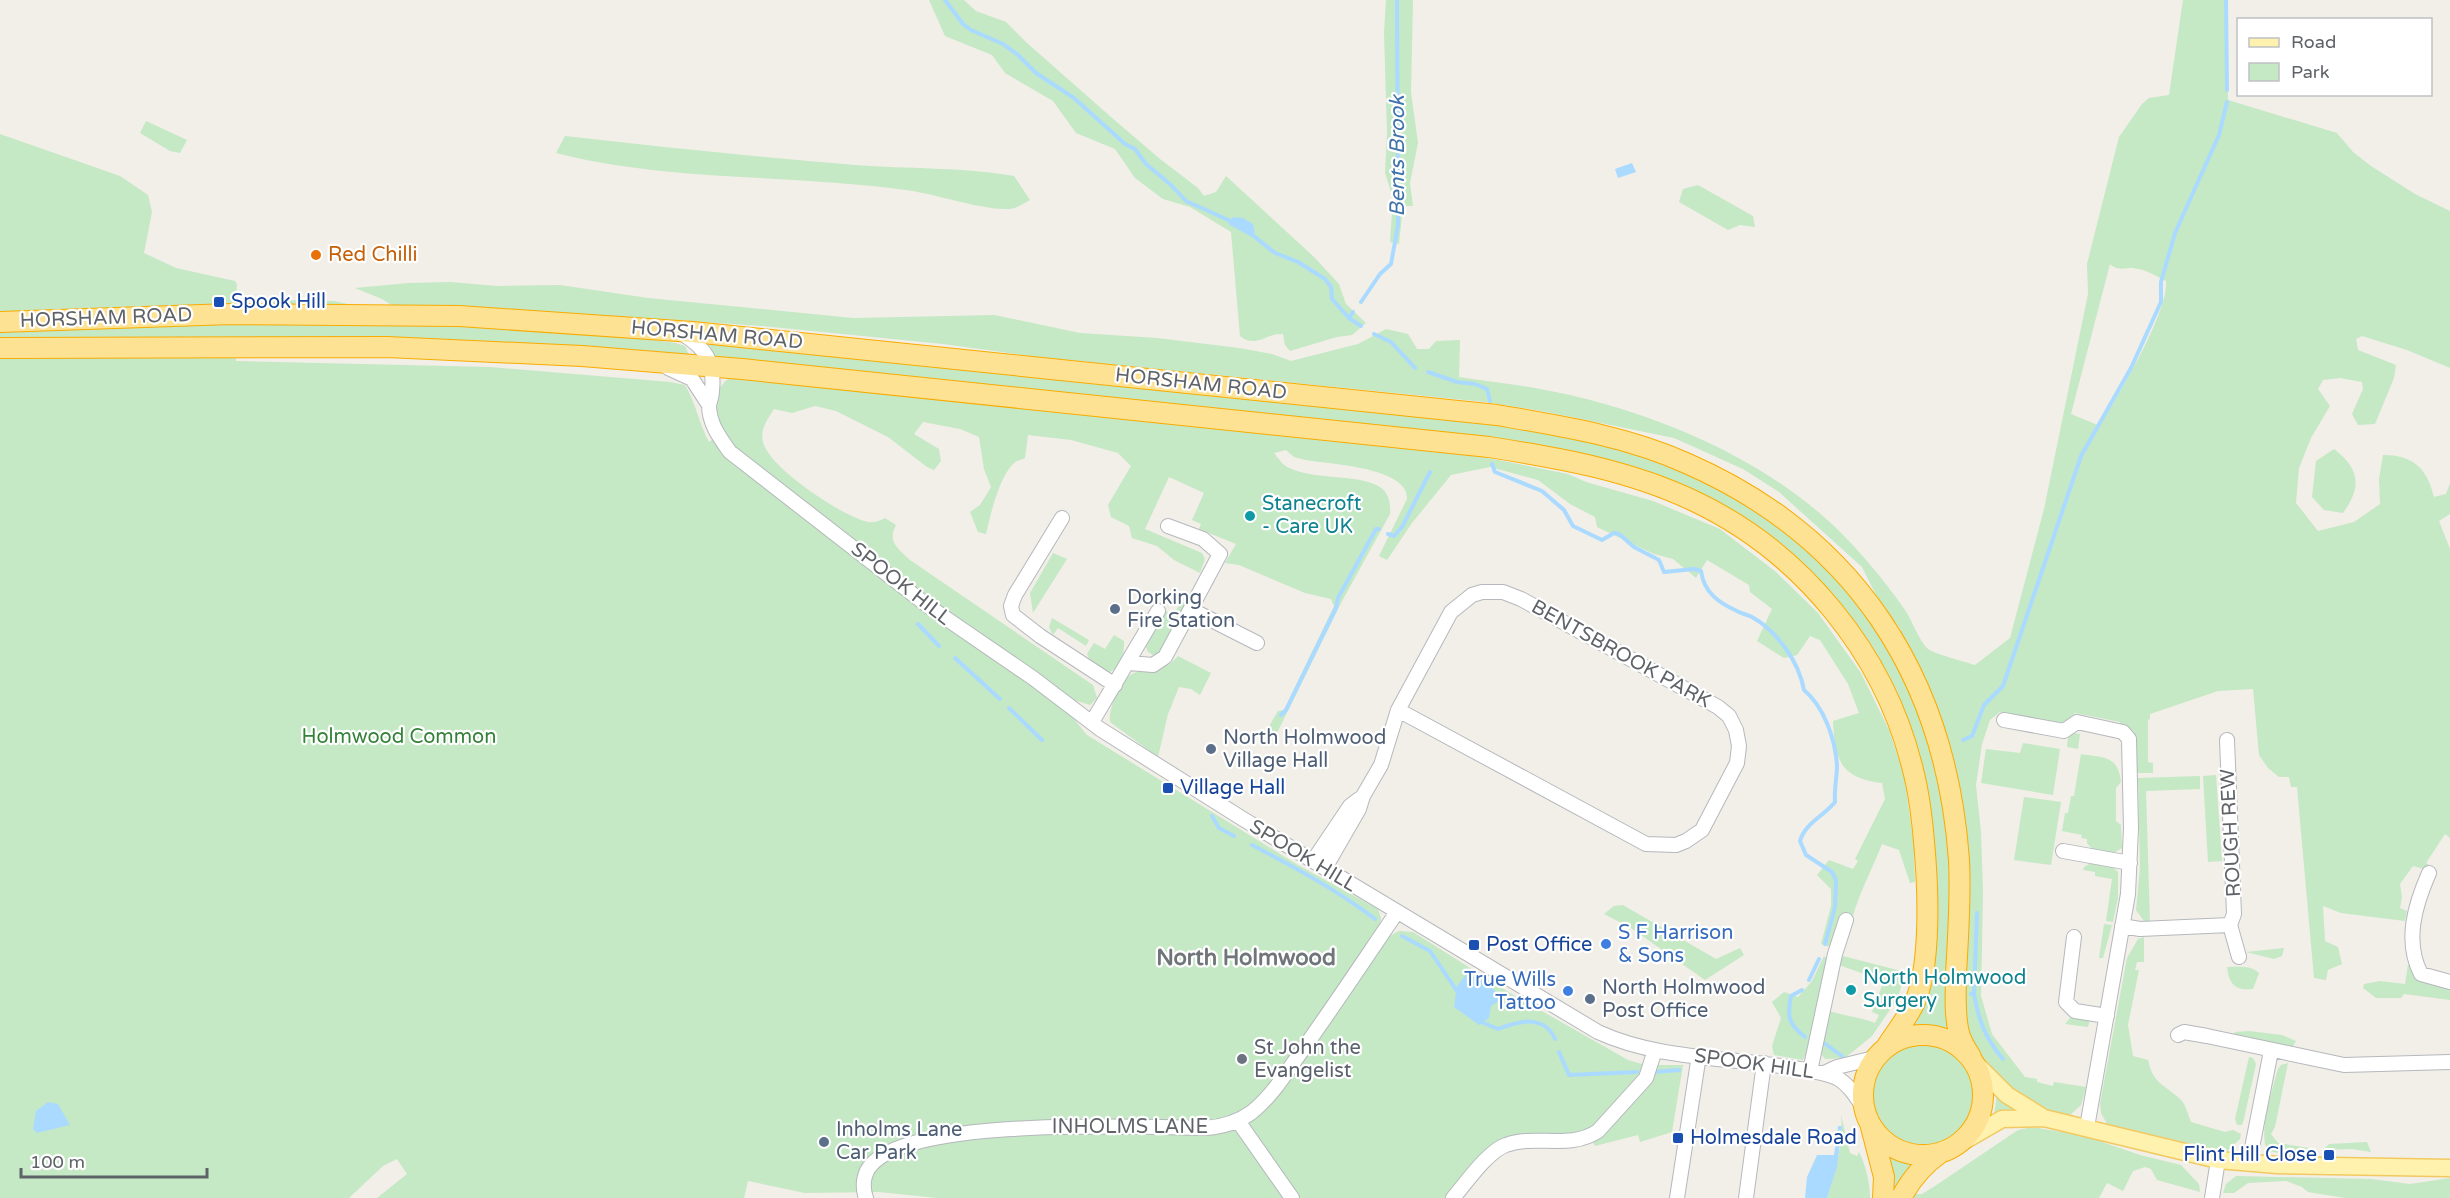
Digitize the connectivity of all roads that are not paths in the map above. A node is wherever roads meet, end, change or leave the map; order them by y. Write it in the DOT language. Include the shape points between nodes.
graph roads {
  1 [pos="0,322"];
  2 [pos="676,331"];
  3 [pos="0,348"];
  4 [pos="649,362"];
  5 [pos="712,367"];
  6 [pos="710,405"];
  7 [pos="1062,518"];
  8 [pos="1168,526"];
  9 [pos="1192,610"];
  10 [pos="1158,611"];
  11 [pos="1257,643"];
  12 [pos="1129,663"];
  13 [pos="1115,685"];
  14 [pos="1398,710"];
  15 [pos="2004,720"];
  16 [pos="1092,722"];
  17 [pos="2227,740"];
  18 [pos="2062,851"];
  19 [pos="2130,863"];
  20 [pos="1319,864"];
  21 [pos="2429,873"];
  22 [pos="1397,912"];
  23 [pos="1846,920"];
  24 [pos="2230,925"];
  25 [pos="2122,926"];
  26 [pos="2074,937"];
  27 [pos="2239,957"];
  28 [pos="2450,982"];
  29 [pos="2107,1016"];
  30 [pos="2178,1035"];
  31 [pos="1655,1050"];
  32 [pos="2271,1051"];
  33 [pos="1881,1052"];
  34 [pos="1699,1055"];
  35 [pos="1973,1060"];
  36 [pos="2450,1062"];
  37 [pos="1764,1063"];
  38 [pos="1810,1071"];
  39 [pos="1824,1073"];
  40 [pos="1868,1115"];
  41 [pos="2044,1118"];
  42 [pos="1238,1121"];
  43 [pos="2087,1127"];
  44 [pos="1949,1149"];
  45 [pos="2218,1160"];
  46 [pos="2249,1163"];
  47 [pos="2450,1168"];
  48 [pos="866,1198"];
  49 [pos="1292,1198"];
  50 [pos="1453,1198"];
  51 [pos="1677,1198"];
  52 [pos="1746,1198"];
  53 [pos="1883,1198"];
  54 [pos="1900,1198"];
  55 [pos="2212,1198"];
  1 -- 2 [label="highway, HORSHAM ROAD" via="231,314 408,314"];
  2 -- 5 [label="street" via="696,342"];
  2 -- 35 [label="highway, HORSHAM ROAD" via="1497,415 1618,439 1728,482 1794,526 1845,575 1888,630 1919,689 1943,757 1954,812 1960,874 1956,1014 1961,1041"];
  3 -- 4 [label="highway, HORSHAM ROAD" via="387,347"];
  4 -- 5 [label="highway, HORSHAM ROAD"];
  4 -- 6 [label="street, SPOOK HILL" via="692,379"];
  5 -- 6 [label="street, SPOOK HILL"];
  5 -- 33 [label="highway, HORSHAM ROAD" via="1489,447 1597,467 1663,488 1718,513 1775,552 1834,610 1875,673 1903,737 1913,771 1924,844 1924,955 1914,1004"];
  6 -- 16 [label="street, SPOOK HILL" via="715,432 730,453 928,606"];
  7 -- 13 [label="street" via="1015,595 1013,615"];
  8 -- 9 [label="street" via="1203,539 1220,554"];
  9 -- 11 [label="street"];
  9 -- 12 [label="street" via="1165,657 1153,665"];
  10 -- 12 [label="street"];
  12 -- 13 [label="street"];
  13 -- 16 [label="street"];
  14 -- 14 [label="street, BENTSBROOK PARK" via="1646,844 1676,845 1702,830 1737,763 1736,730 1729,716 1718,707 1503,592 1472,595 1452,612"];
  14 -- 20 [label="street, BENTSBROOK PARK" via="1381,765 1363,796 1350,806"];
  15 -- 19 [label="street" via="2064,731 2077,722 2123,732 2129,739"];
  16 -- 20 [label="street, SPOOK HILL" via="1183,783"];
  17 -- 24 [label="street, ROUGH REW" via="2234,914"];
  18 -- 19 [label="street"];
  19 -- 25 [label="street"];
  20 -- 22 [label="street, SPOOK HILL"];
  21 -- 28 [label="street" via="2412,922 2417,967 2421,974"];
  22 -- 31 [label="street, SPOOK HILL" via="1598,1032"];
  22 -- 42 [label="street, INHOLMS LANE" via="1272,1092"];
  23 -- 38 [label="street"];
  24 -- 25 [label="street, ROUGH REW" via="2140,929"];
  24 -- 27 [label="street, ROUGH REW"];
  25 -- 29 [label="street"];
  26 -- 29 [label="street" via="2066,1002 2074,1011"];
  29 -- 43 [label="street"];
  30 -- 32 [label="street" via="2184,1032"];
  31 -- 34 [label="street, SPOOK HILL"];
  31 -- 50 [label="street" via="1646,1078 1598,1131 1574,1140 1530,1140 1505,1145"];
  32 -- 36 [label="street" via="2359,1066"];
  32 -- 46 [label="street"];
  33 -- 35 [label="highway" via="1920,1035 1953,1044"];
  33 -- 39 [label="street, SPOOK HILL"];
  33 -- 40 [label="highway" via="1864,1082"];
  34 -- 37 [label="street, SPOOK HILL"];
  34 -- 51 [label="street"];
  35 -- 41 [label="main road" via="2007,1095"];
  35 -- 44 [label="highway" via="1983,1081 1980,1115 1972,1129"];
  37 -- 38 [label="street, SPOOK HILL"];
  37 -- 52 [label="street"];
  38 -- 39 [label="street, SPOOK HILL"];
  39 -- 40 [label="street, SPOOK HILL" via="1849,1088"];
  40 -- 44 [label="highway" via="1878,1133 1902,1151 1921,1155"];
  40 -- 53 [label="highway" via="1884,1177"];
  41 -- 43 [label="main road"];
  41 -- 44 [label="main road" via="2002,1119"];
  42 -- 48 [label="street, INHOLMS LANE" via="1205,1128 1034,1127 934,1138 902,1146 871,1164 863,1179"];
  42 -- 49 [label="street"];
  43 -- 45 [label="main road"];
  44 -- 54 [label="highway" via="1925,1164"];
  45 -- 46 [label="main road"];
  45 -- 55 [label="street"];
  46 -- 47 [label="main road"];
}
